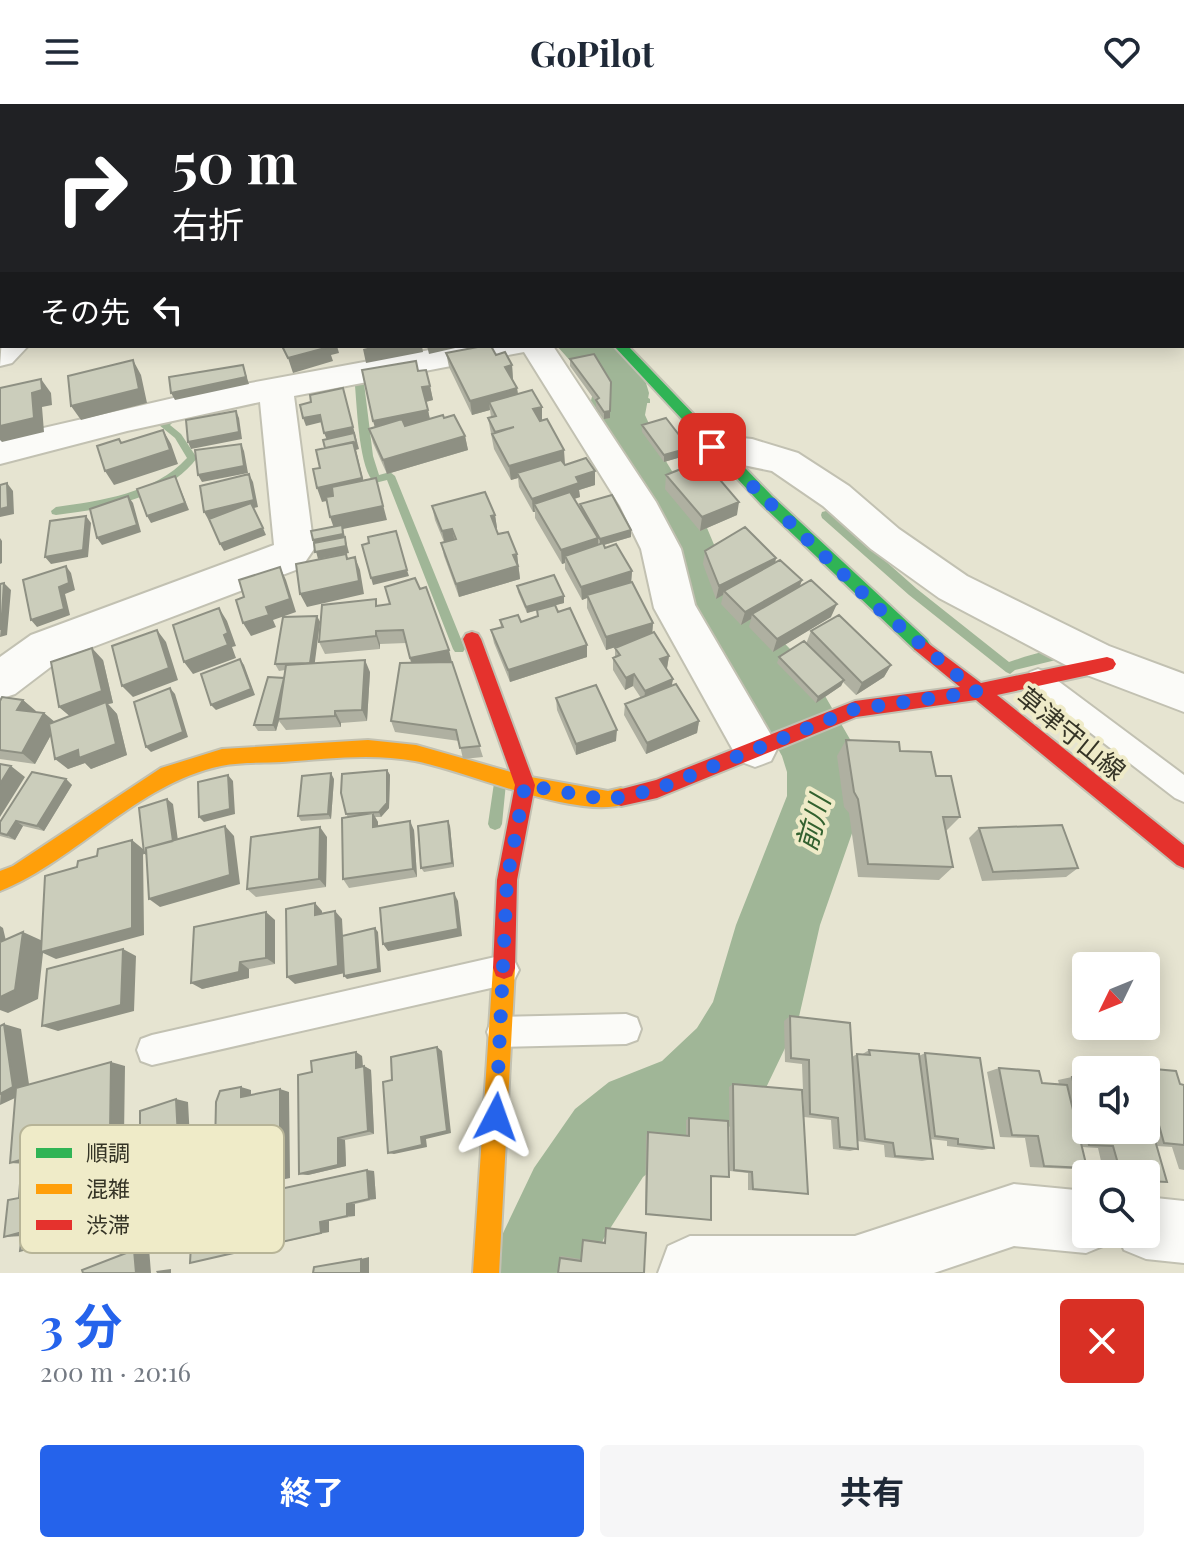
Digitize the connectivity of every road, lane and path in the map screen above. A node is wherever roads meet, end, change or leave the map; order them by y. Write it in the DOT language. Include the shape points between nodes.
graph roads {
  1 [pos="501,348"];
  2 [pos="538,348"];
  3 [pos="623,348"];
  4 [pos="276,390"];
  5 [pos="712,447"];
  6 [pos="0,451"];
  7 [pos="472,639"];
  8 [pos="1107,664"];
  9 [pos="1038,679"];
  10 [pos="0,681"];
  11 [pos="977,692"];
  12 [pos="1184,693"];
  13 [pos="755,747"];
  14 [pos="525,785"];
  15 [pos="1184,790"];
  16 [pos="1184,858"];
  17 [pos="0,881"];
  18 [pos="504,970"];
  19 [pos="626,1029"];
  20 [pos="502,1032"];
  21 [pos="152,1050"];
  22 [pos="1072,1221"];
  23 [pos="1160,1229"];
  24 [pos="1184,1232"];
  25 [pos="486,1273"];
  26 [pos="690,1273"];
  1 -- 4 [label="street"];
  2 -- 13 [label="street" via="637,502 661,549 675,608"];
  3 -- 5 [label="street, 草津守山線"];
  4 -- 6 [label="street"];
  4 -- 10 [label="street" via="294,549 287,557 46,647"];
  5 -- 8 [label="street" via="785,462 953,587"];
  5 -- 11 [label="street, 草津守山線" via="877,607"];
  7 -- 14 [label="street"];
  8 -- 9 [label="street"];
  8 -- 12 [label="street"];
  9 -- 11 [label="street"];
  9 -- 15 [label="lane"];
  11 -- 13 [label="street" via="855,709"];
  11 -- 16 [label="street, 草津守山線"];
  13 -- 14 [label="street" via="657,789 608,800"];
  14 -- 17 [label="street" via="416,753 368,748 222,757 161,777 20,873"];
  14 -- 18 [label="street" via="507,880"];
  18 -- 20 [label="street"];
  18 -- 21 [label="lane"];
  19 -- 20 [label="lane"];
  20 -- 25 [label="street"];
  22 -- 26 [label="street" via="1014,1215 855,1268 690,1268"];
  23 -- 24 [label="street"];
}
